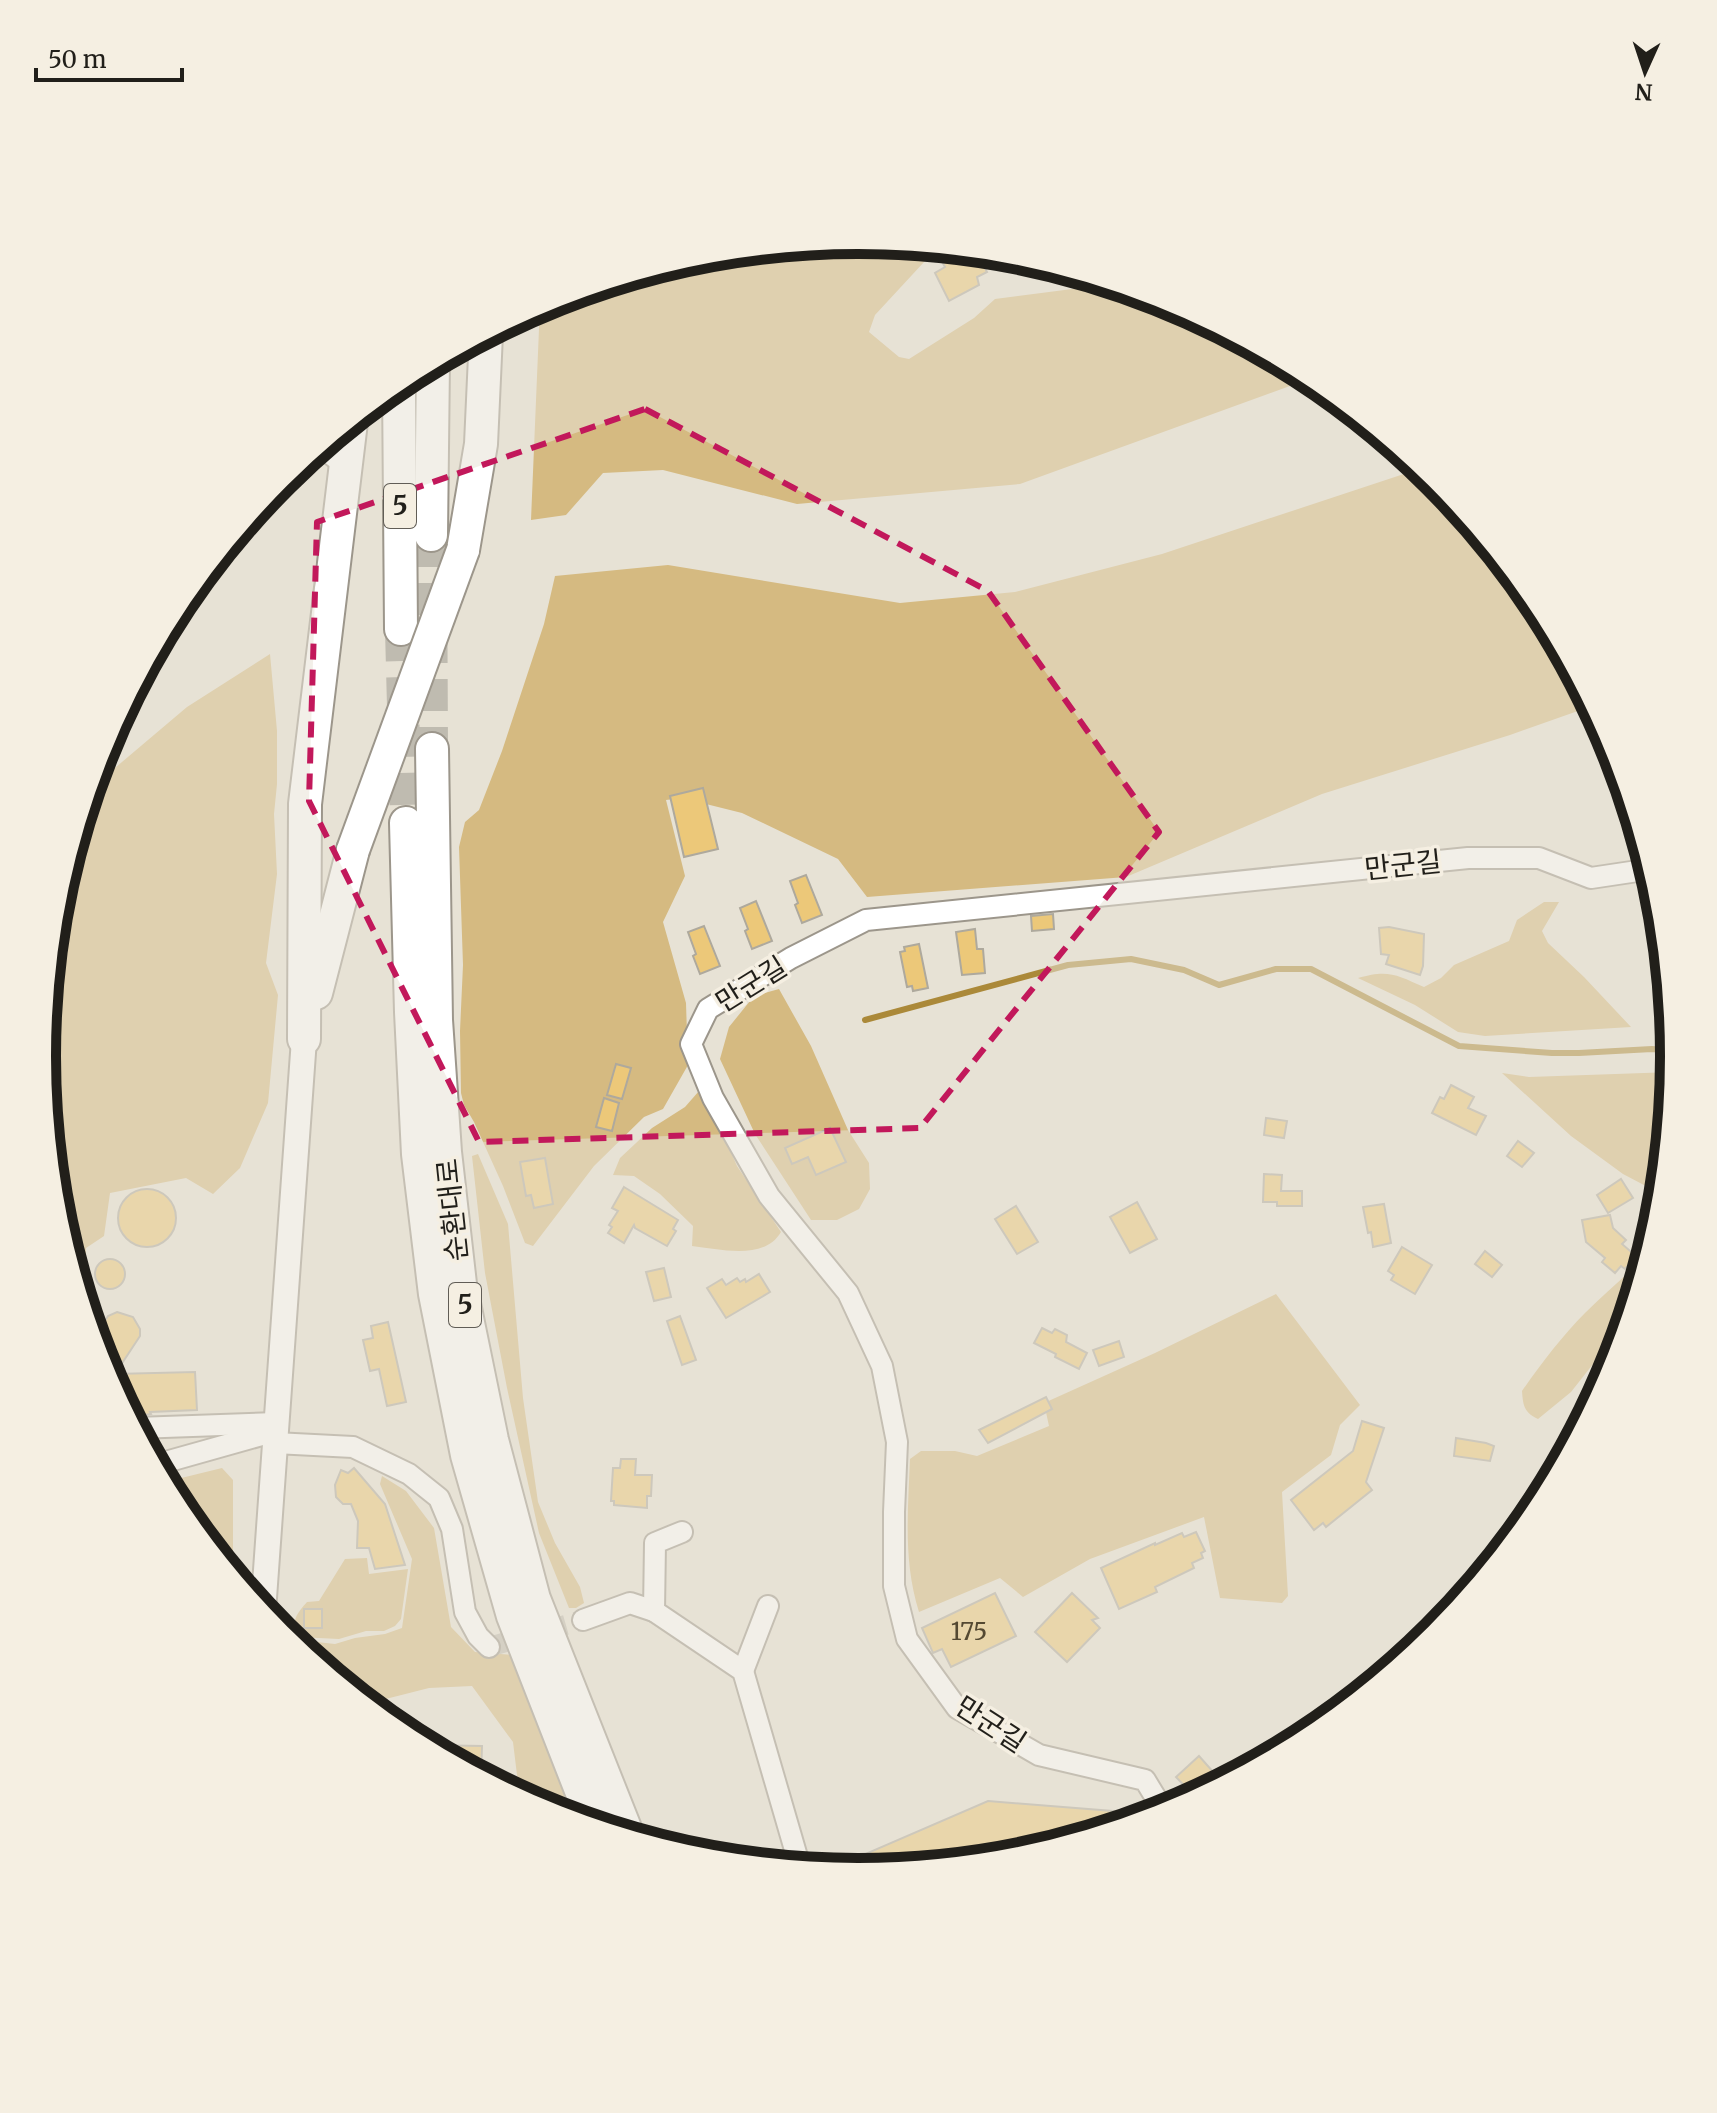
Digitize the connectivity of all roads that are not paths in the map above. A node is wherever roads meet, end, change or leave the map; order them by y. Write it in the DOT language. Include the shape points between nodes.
graph roads {
  1 [pos="485,347"];
  2 [pos="433,377"];
  3 [pos="399,399"];
  4 [pos="349,437"];
  5 [pos="329,453"];
  6 [pos="346,466"];
  7 [pos="431,535"];
  8 [pos="401,629"];
  9 [pos="432,749"];
  10 [pos="406,823"];
  11 [pos="1639,871"];
  12 [pos="304,1039"];
  13 [pos="148,1428"];
  14 [pos="276,1432"];
  15 [pos="166,1462"];
  16 [pos="682,1532"];
  17 [pos="264,1596"];
  18 [pos="768,1606"];
  19 [pos="654,1611"];
  20 [pos="583,1620"];
  21 [pos="489,1647"];
  22 [pos="743,1671"];
  23 [pos="1158,1801"];
  24 [pos="589,1812"];
  25 [pos="623,1823"];
  26 [pos="797,1856"];
  1 -- 12 [label="highway, bridge" via="481,444 463,550 353,850"];
  2 -- 7 [label="highway, 5"];
  3 -- 8 [label="highway, 5"];
  4 -- 6 [label="highway"];
  5 -- 6 [label="street"];
  6 -- 12 [label="highway" via="305,804"];
  9 -- 25 [label="highway, 순환대로 / 5" via="436,1020 460,1284 492,1440 534,1599"];
  10 -- 24 [label="highway, 순환대로 / 5" via="418,1154 435,1294 467,1455 513,1616"];
  11 -- 23 [label="street, 만군길" via="1591,878 1539,858 1468,858 866,920 708,1009 691,1044 713,1098 769,1196 848,1293 882,1366 897,1442 894,1586 907,1639 957,1708 1039,1755 1145,1780"];
  12 -- 14 [label="street"];
  13 -- 14 [label="street"];
  14 -- 15 [label="street"];
  14 -- 17 [label="street"];
  14 -- 21 [label="street" via="353,1447 409,1474 439,1498 452,1529 465,1612"];
  16 -- 19 [label="street" via="655,1543"];
  18 -- 22 [label="street"];
  19 -- 20 [label="street" via="630,1603"];
  19 -- 22 [label="street"];
  22 -- 26 [label="street"];
}
